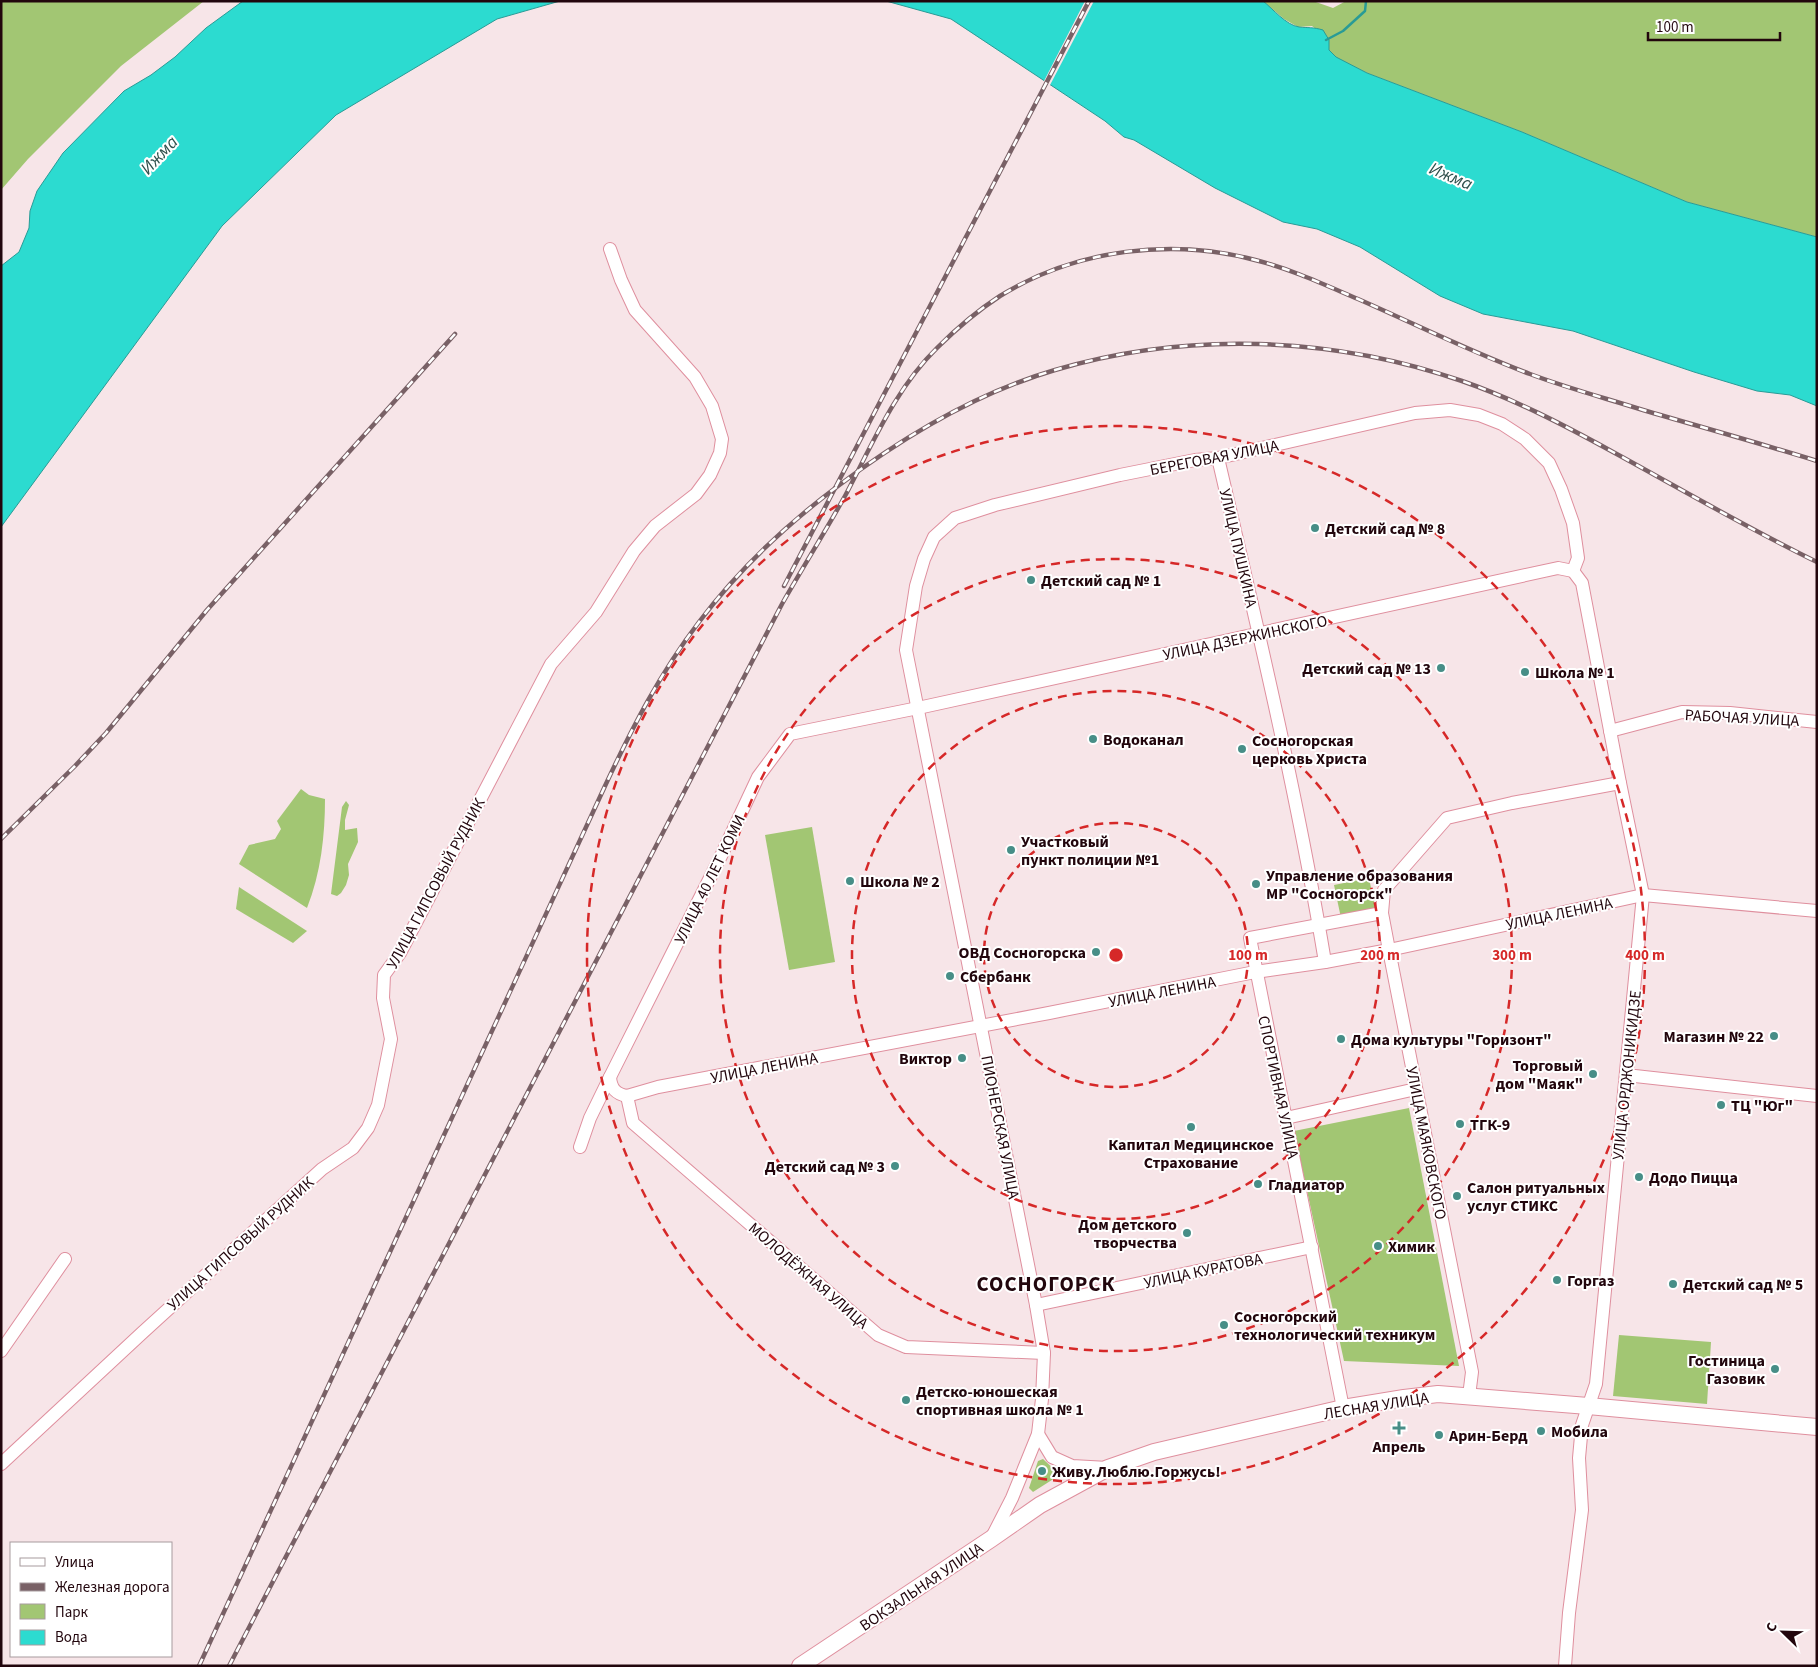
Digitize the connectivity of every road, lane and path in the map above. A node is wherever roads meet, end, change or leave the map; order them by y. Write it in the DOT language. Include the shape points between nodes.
graph roads {
  1 [pos="610,249"];
  2 [pos="1218,458"];
  3 [pos="1573,571"];
  4 [pos="1259,634"];
  5 [pos="918,708"];
  6 [pos="1817,722"];
  7 [pos="1610,732"];
  8 [pos="1620,783"];
  9 [pos="1643,895"];
  10 [pos="1817,911"];
  11 [pos="1382,913"];
  12 [pos="1319,925"];
  13 [pos="1389,950"];
  14 [pos="1325,962"];
  15 [pos="1256,972"];
  16 [pos="981,1026"];
  17 [pos="1626,1075"];
  18 [pos="610,1077"];
  19 [pos="1416,1089"];
  20 [pos="627,1096"];
  21 [pos="1817,1096"];
  22 [pos="1286,1118"];
  23 [pos="580,1147"];
  24 [pos="1312,1247"];
  25 [pos="65,1259"];
  26 [pos="1036,1305"];
  27 [pos="1,1351"];
  28 [pos="1044,1354"];
  29 [pos="1469,1396"];
  30 [pos="1588,1406"];
  31 [pos="1343,1408"];
  32 [pos="1817,1426"];
  33 [pos="1038,1434"];
  34 [pos="1,1464"];
  35 [pos="1108,1468"];
  36 [pos="1040,1505"];
  37 [pos="991,1539"];
  38 [pos="800,1666"];
  39 [pos="1565,1666"];
  1 -- 34 [label="street, УЛИЦА ГИПСОВЫЙ РУДНИК" via="635,310 696,377 712,406 722,439 720,453 710,475 696,494 655,526 634,551 596,612 550,664 400,953 384,976 383,998 391,1039 378,1105 368,1128 353,1148 322,1169"];
  2 -- 3 [label="street, БЕРЕГОВАЯ УЛИЦА" via="1415,413 1450,410 1479,415 1502,424 1525,439 1549,463 1573,524 1578,558"];
  2 -- 4 [label="street, УЛИЦА ПУШКИНА"];
  2 -- 5 [label="street, БЕРЕГОВАЯ УЛИЦА" via="1120,476 994,505 955,518 934,537 916,586 906,650"];
  3 -- 4 [label="street, УЛИЦА ДЗЕРЖИНСКОГО" via="1558,568"];
  3 -- 7 [label="street, УЛИЦА ОРДЖОНИКИДЗЕ" via="1582,584"];
  4 -- 5 [label="street, УЛИЦА ДЗЕРЖИНСКОГО"];
  4 -- 12 [label="street, УЛИЦА ПУШКИНА"];
  5 -- 16 [label="street, ПИОНЕРСКАЯ УЛИЦА"];
  5 -- 18 [label="street, УЛИЦА 40 ЛЕТ КОМИ" via="790,734 758,777"];
  6 -- 7 [label="street, РАБОЧАЯ УЛИЦА" via="1730,713 1682,712"];
  7 -- 8 [label="street, УЛИЦА ОРДЖОНИКИДЗЕ"];
  8 -- 9 [label="street, УЛИЦА ОРДЖОНИКИДЗЕ"];
  8 -- 11 [label="street, УЛИЦА МАЯКОВСКОГО" via="1447,818 1384,890"];
  9 -- 10 [label="street, УЛИЦА ЛЕНИНА"];
  9 -- 13 [label="street, УЛИЦА ЛЕНИНА"];
  9 -- 17 [label="street, УЛИЦА ОРДЖОНИКИДЗЕ"];
  11 -- 12 [label="street"];
  11 -- 13 [label="street, УЛИЦА МАЯКОВСКОГО"];
  12 -- 14 [label="street, УЛИЦА ПУШКИНА"];
  12 -- 15 [label="street, СПОРТИВНАЯ УЛИЦА" via="1250,938"];
  13 -- 14 [label="street, УЛИЦА ЛЕНИНА"];
  13 -- 19 [label="street, УЛИЦА МАЯКОВСКОГО"];
  14 -- 15 [label="street, УЛИЦА ЛЕНИНА"];
  15 -- 16 [label="street, УЛИЦА ЛЕНИНА"];
  15 -- 22 [label="street, СПОРТИВНАЯ УЛИЦА"];
  16 -- 20 [label="street, УЛИЦА ЛЕНИНА" via="658,1087"];
  16 -- 26 [label="street, ПИОНЕРСКАЯ УЛИЦА"];
  17 -- 21 [label="street"];
  17 -- 30 [label="street, УЛИЦА ОРДЖОНИКИДЗЕ" via="1596,1384"];
  18 -- 20 [label="street" via="613,1089"];
  18 -- 23 [label="street, УЛИЦА 40 ЛЕТ КОМИ"];
  19 -- 22 [label="street"];
  19 -- 29 [label="street, УЛИЦА МАЯКОВСКОГО" via="1472,1372"];
  20 -- 28 [label="street, МОЛОДЁЖНАЯ УЛИЦА" via="633,1123 878,1335 906,1347"];
  22 -- 24 [label="street, СПОРТИВНАЯ УЛИЦА"];
  24 -- 26 [label="street, УЛИЦА КУРАТОВА"];
  24 -- 31 [label="street, СПОРТИВНАЯ УЛИЦА"];
  25 -- 27 [label="street"];
  26 -- 28 [label="street, ПИОНЕРСКАЯ УЛИЦА"];
  28 -- 33 [label="street, ПИОНЕРСКАЯ УЛИЦА"];
  29 -- 30 [label="main road, ЛЕСНАЯ УЛИЦА"];
  29 -- 31 [label="main road, ЛЕСНАЯ УЛИЦА" via="1438,1394"];
  30 -- 32 [label="main road, ЛЕСНАЯ УЛИЦА"];
  30 -- 39 [label="street, УЛИЦА ОРДЖОНИКИДЗЕ" via="1582,1426 1582,1510"];
  31 -- 35 [label="main road, ЛЕСНАЯ УЛИЦА" via="1154,1452"];
  33 -- 35 [label="street" via="1052,1457 1072,1466"];
  33 -- 37 [label="street, ПИОНЕРСКАЯ УЛИЦА"];
  35 -- 36 [label="main road, ЛЕСНАЯ УЛИЦА"];
  36 -- 37 [label="main road, ВОКЗАЛЬНАЯ УЛИЦА"];
  37 -- 38 [label="main road, ВОКЗАЛЬНАЯ УЛИЦА"];
}
